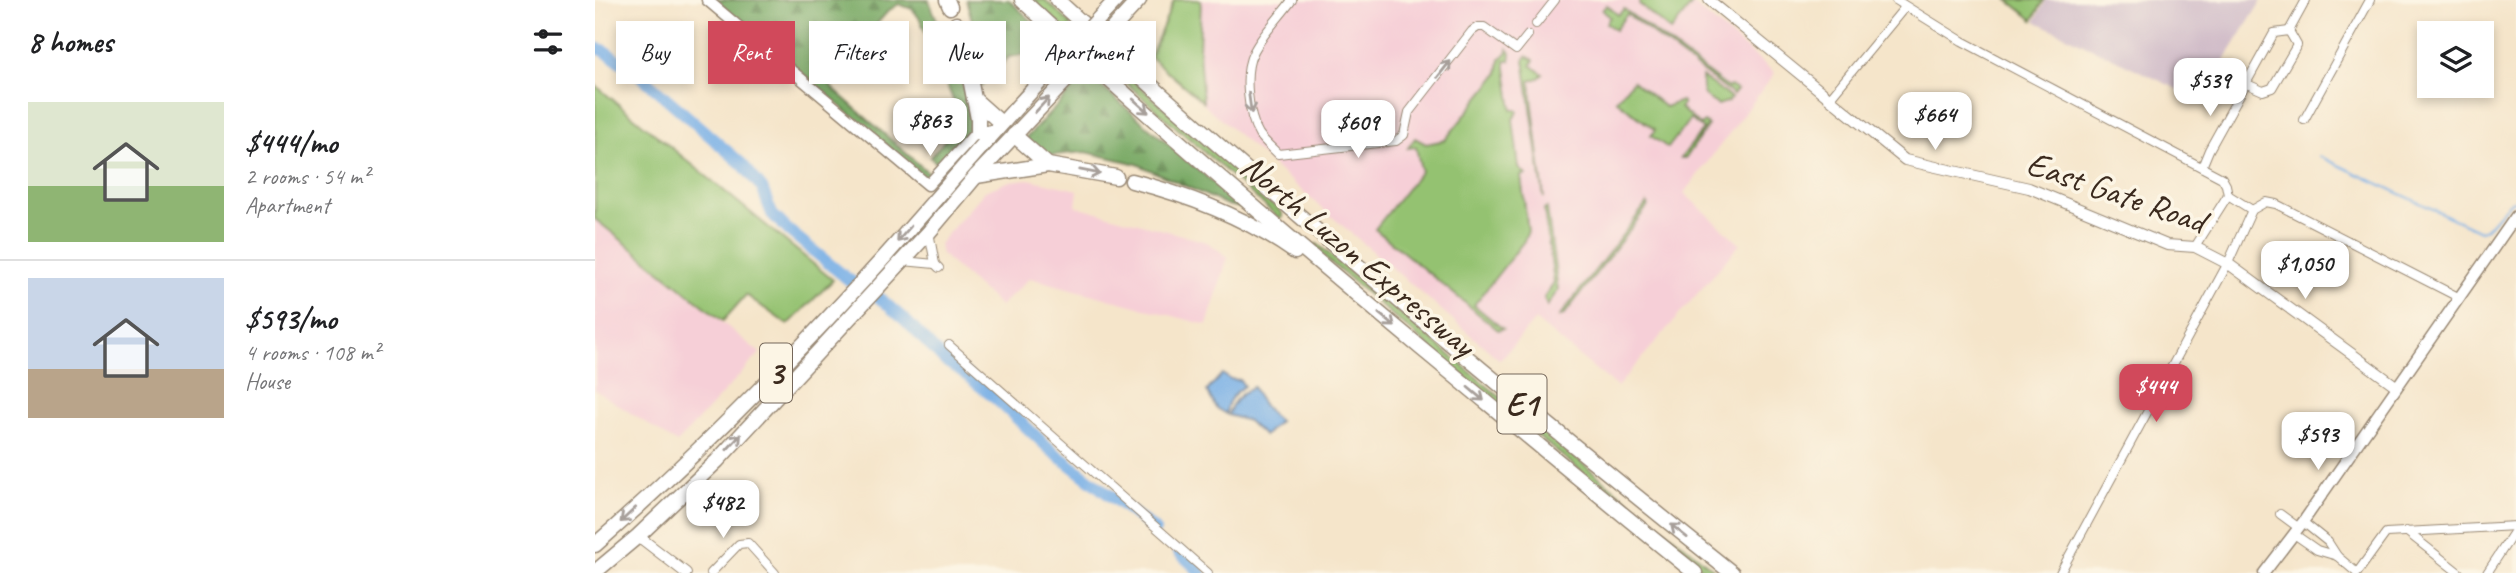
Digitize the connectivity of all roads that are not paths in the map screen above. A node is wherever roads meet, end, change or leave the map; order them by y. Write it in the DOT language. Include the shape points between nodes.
graph roads {
  1 [pos="707,0"];
  2 [pos="1022,0"];
  3 [pos="1057,0"];
  4 [pos="1116,0"];
  5 [pos="1139,0"];
  6 [pos="1292,0"];
  7 [pos="1555,0"];
  8 [pos="1709,0"];
  9 [pos="1896,0"];
  10 [pos="2306,0"];
  11 [pos="2370,0"];
  12 [pos="1905,7"];
  13 [pos="1536,24"];
  14 [pos="2289,31"];
  15 [pos="1528,35"];
  16 [pos="971,84"];
  17 [pos="2247,84"];
  18 [pos="973,98"];
  19 [pos="1829,99"];
  20 [pos="2304,120"];
  21 [pos="998,126"];
  22 [pos="975,135"];
  23 [pos="1014,135"];
  24 [pos="967,162"];
  25 [pos="1048,165"];
  26 [pos="2202,167"];
  27 [pos="976,176"];
  28 [pos="1116,177"];
  29 [pos="1132,181"];
  30 [pos="2228,195"];
  31 [pos="2252,210"];
  32 [pos="2516,216"];
  33 [pos="929,232"];
  34 [pos="2195,247"];
  35 [pos="901,261"];
  36 [pos="2228,263"];
  37 [pos="877,276"];
  38 [pos="1351,290"];
  39 [pos="2460,298"];
  40 [pos="848,307"];
  41 [pos="949,345"];
  42 [pos="2396,386"];
  43 [pos="700,448"];
  44 [pos="715,462"];
  45 [pos="678,468"];
  46 [pos="694,484"];
  47 [pos="2280,514"];
  48 [pos="2516,527"];
  49 [pos="2299,528"];
  50 [pos="2406,531"];
  51 [pos="638,536"];
  52 [pos="2508,543"];
  53 [pos="595,545"];
  54 [pos="2516,550"];
  55 [pos="2337,556"];
  56 [pos="595,572"];
  57 [pos="686,573"];
  58 [pos="711,573"];
  59 [pos="775,573"];
  60 [pos="1208,573"];
  61 [pos="1696,573"];
  62 [pos="1733,573"];
  63 [pos="2060,573"];
  64 [pos="2264,573"];
  65 [pos="2357,573"];
  66 [pos="2459,573"];
  67 [pos="2487,573"];
  1 -- 22 [label="main road" via="928,185"];
  2 -- 38 [label="highway, North Luzon Expressway / E1, one-way"];
  62 -- 3 [label="highway, North Luzon Expressway / E1, one-way" via="1315,230"];
  4 -- 21 [label="highway, 3, bridge"];
  23 -- 5 [label="highway, 3, one-way, bridge"];
  6 -- 15 [label="street, one-way" via="1249,64 1254,124 1278,154 1397,141 1404,135 1409,112 1472,31 1484,27 1516,50"];
  7 -- 13 [label="street"];
  8 -- 19 [label="street, East Gate Road"];
  9 -- 12 [label="street"];
  10 -- 14 [label="street"];
  11 -- 20 [label="street"];
  12 -- 19 [label="street"];
  12 -- 26 [label="street"];
  14 -- 17 [label="street" via="2274,33"];
  14 -- 17 [label="street" via="2297,43 2272,88 2263,91"];
  16 -- 18 [label="highway"];
  17 -- 26 [label="street"];
  18 -- 21 [label="highway"];
  18 -- 22 [label="highway" via="979,122"];
  19 -- 34 [label="street, East Gate Road" via="1905,160 2029,188 2167,245"];
  21 -- 22 [label="main road"];
  21 -- 23 [label="highway"];
  21 -- 24 [label="highway, 3"];
  22 -- 24 [label="highway"];
  23 -- 25 [label="highway"];
  23 -- 27 [label="highway, 3"];
  24 -- 37 [label="highway, 3, one-way"];
  25 -- 27 [label="highway"];
  25 -- 28 [label="highway, one-way"];
  26 -- 30 [label="street" via="2222,178"];
  27 -- 33 [label="highway, 3"];
  29 -- 38 [label="highway" via="1178,192 1245,221"];
  30 -- 31 [label="street"];
  30 -- 34 [label="street"];
  31 -- 36 [label="street"];
  31 -- 39 [label="street" via="2266,202 2276,204"];
  32 -- 39 [label="main road"];
  33 -- 35 [label="highway, 3"];
  33 -- 35 [label="street" via="937,266"];
  34 -- 36 [label="street, East Gate Road"];
  35 -- 37 [label="highway, 3"];
  36 -- 42 [label="street, East Gate Road"];
  36 -- 63 [label="street"];
  37 -- 40 [label="highway, 3"];
  38 -- 61 [label="highway, North Luzon Expressway / E1, one-way"];
  39 -- 42 [label="main road"];
  40 -- 43 [label="highway, 3"];
  44 -- 40 [label="highway, 3, one-way"];
  41 -- 60 [label="street"];
  42 -- 49 [label="main road"];
  43 -- 44 [label="highway"];
  43 -- 45 [label="highway, 3"];
  44 -- 46 [label="highway, 3"];
  45 -- 46 [label="highway"];
  45 -- 53 [label="highway, 3, one-way"];
  46 -- 51 [label="highway, 3"];
  47 -- 49 [label="street"];
  48 -- 50 [label="street"];
  48 -- 52 [label="street"];
  49 -- 55 [label="street" via="2331,545"];
  49 -- 55 [label="street" via="2317,550"];
  49 -- 64 [label="main road"];
  50 -- 65 [label="street" via="2386,533"];
  50 -- 66 [label="street"];
  51 -- 56 [label="highway, 3"];
  51 -- 57 [label="street"];
  52 -- 54 [label="street"];
  52 -- 67 [label="street"];
  55 -- 65 [label="street"];
  58 -- 59 [label="street" via="745,542"];
}
